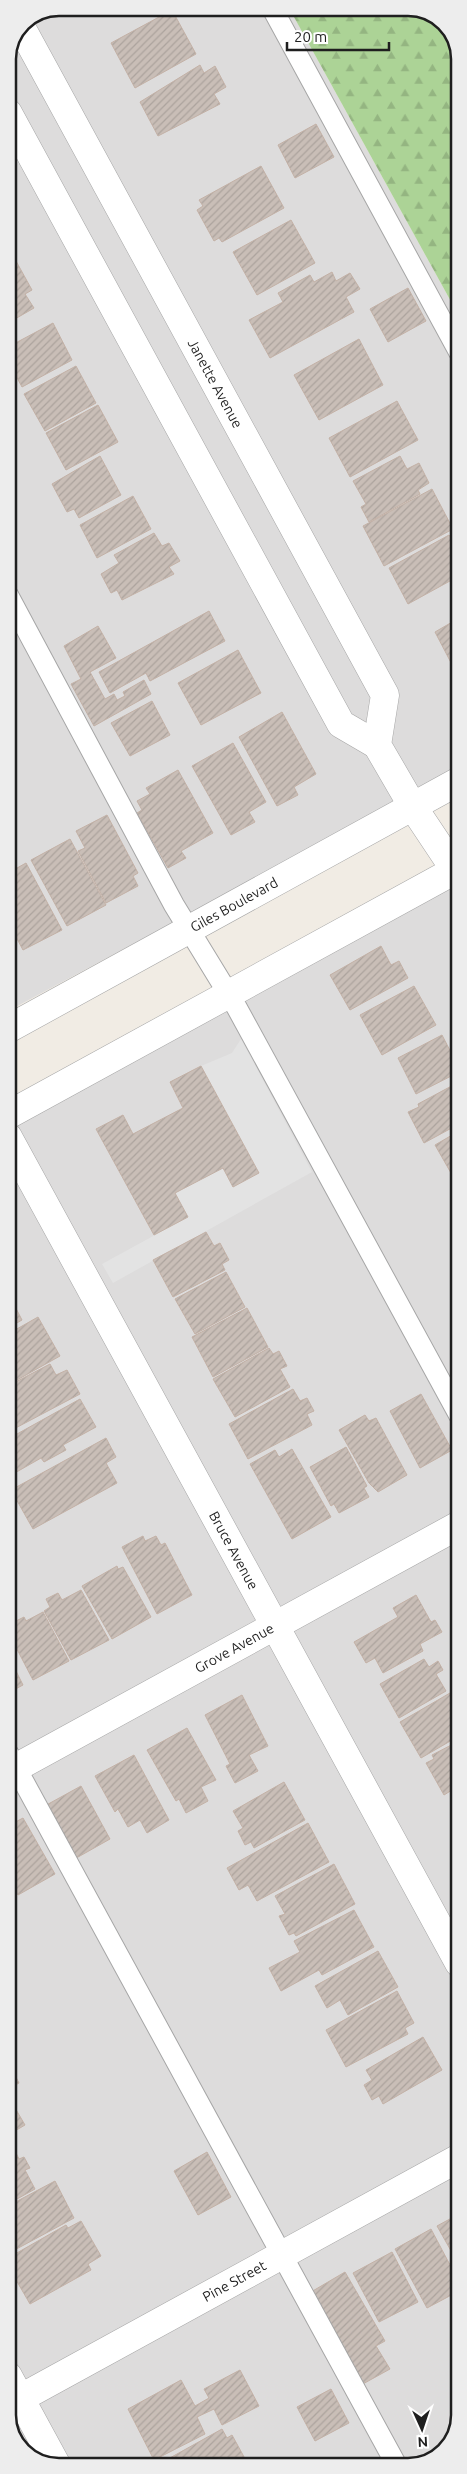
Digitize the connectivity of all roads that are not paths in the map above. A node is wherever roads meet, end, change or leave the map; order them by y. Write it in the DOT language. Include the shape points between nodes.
graph roads {
  1 [pos="276,16"];
  2 [pos="25,34"];
  3 [pos="16,128"];
  4 [pos="450,336"];
  5 [pos="16,610"];
  6 [pos="377,745"];
  7 [pos="450,786"];
  8 [pos="413,807"];
  9 [pos="450,861"];
  10 [pos="450,876"];
  11 [pos="189,930"];
  12 [pos="229,994"];
  13 [pos="16,1024"];
  14 [pos="16,1109"];
  15 [pos="16,1153"];
  16 [pos="451,1400"];
  17 [pos="451,1530"];
  18 [pos="275,1626"];
  19 [pos="17,1761"];
  20 [pos="17,1774"];
  21 [pos="451,1948"];
  22 [pos="451,2163"];
  23 [pos="282,2255"];
  24 [pos="17,2390"];
  25 [pos="17,2401"];
  26 [pos="51,2457"];
  27 [pos="392,2457"];
  1 -- 4 [label="lane"];
  2 -- 6 [label="street, Janette Avenue" via="385,695"];
  3 -- 6 [label="street" via="340,724"];
  5 -- 11 [label="lane"];
  6 -- 8 [label="street"];
  7 -- 8 [label="street, Giles Boulevard"];
  8 -- 9 [label="street"];
  8 -- 11 [label="street, Giles Boulevard"];
  10 -- 12 [label="street"];
  11 -- 12 [label="lane"];
  11 -- 13 [label="street, Giles Boulevard"];
  12 -- 14 [label="street"];
  12 -- 16 [label="lane"];
  15 -- 18 [label="street, Bruce Avenue"];
  17 -- 18 [label="street, Grove Avenue"];
  18 -- 19 [label="street, Grove Avenue"];
  18 -- 21 [label="street, Bruce Avenue"];
  20 -- 23 [label="lane"];
  22 -- 23 [label="street, Pine Street"];
  23 -- 24 [label="street, Pine Street"];
  23 -- 27 [label="lane"];
  25 -- 26 [label="street"];
}
